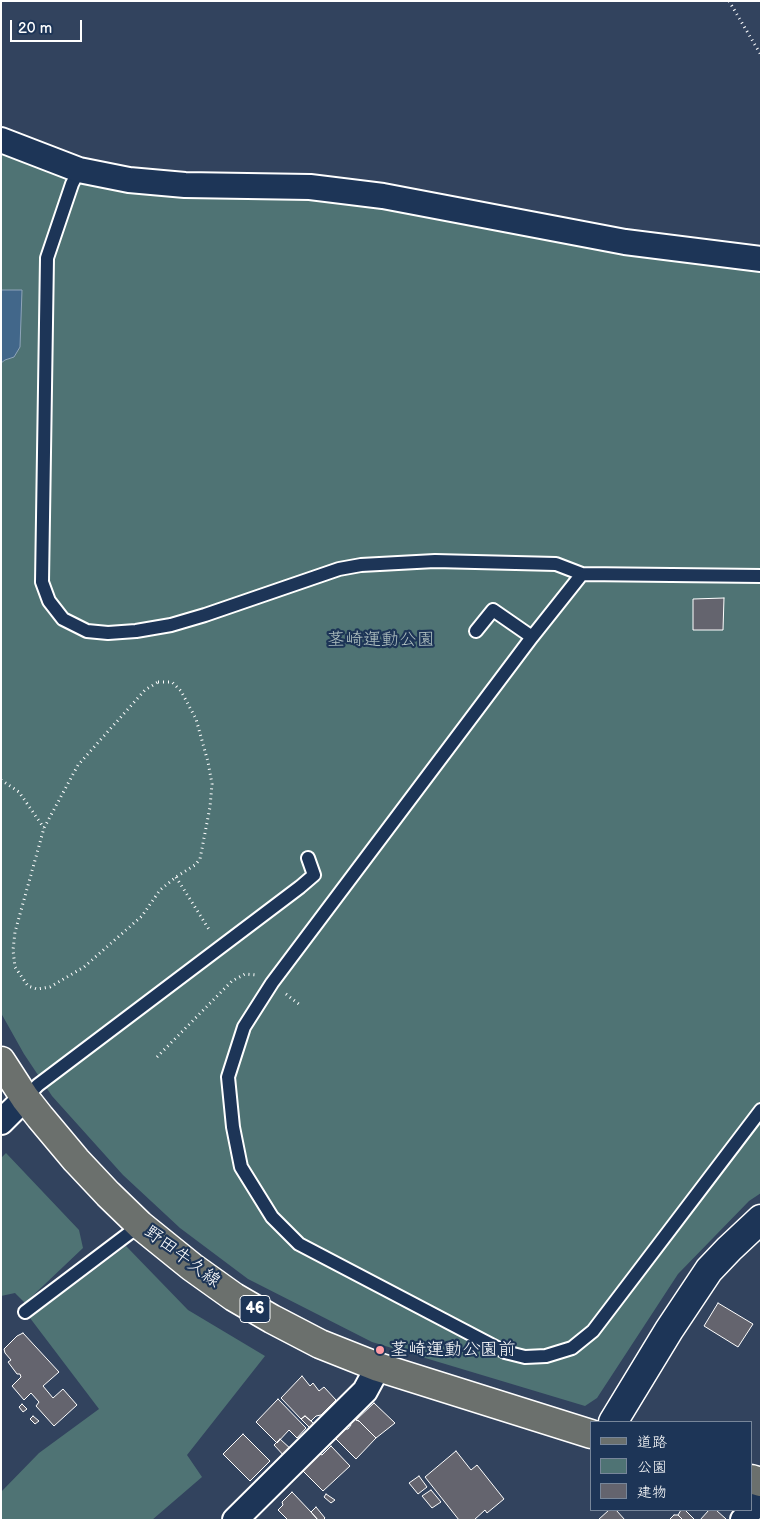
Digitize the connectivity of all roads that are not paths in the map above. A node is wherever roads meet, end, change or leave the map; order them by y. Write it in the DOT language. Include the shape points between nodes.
graph roads {
  1 [pos="1,140"];
  2 [pos="79,170"];
  3 [pos="761,259"];
  4 [pos="582,574"];
  5 [pos="761,576"];
  6 [pos="476,631"];
  7 [pos="532,637"];
  8 [pos="308,858"];
  9 [pos="1,1061"];
  10 [pos="25,1098"];
  11 [pos="761,1110"];
  12 [pos="1,1122"];
  13 [pos="761,1219"];
  14 [pos="140,1225"];
  15 [pos="25,1312"];
  16 [pos="378,1367"];
  17 [pos="614,1421"];
  18 [pos="590,1434"];
  19 [pos="761,1493"];
  20 [pos="752,1508"];
  21 [pos="235,1520"];
  1 -- 2 [label="street"];
  2 -- 3 [label="street" via="129,180 185,185 310,187 383,196 625,242"];
  2 -- 4 [label="lane" via="47,258 42,582 49,601 63,619 87,631 108,633 171,625 339,569 362,565 436,561 556,564"];
  4 -- 5 [label="lane"];
  4 -- 7 [label="lane"];
  6 -- 7 [label="lane" via="493,610"];
  7 -- 11 [label="lane" via="272,983 244,1027 228,1077 241,1167 272,1217 299,1244 505,1352 525,1358 546,1356 572,1348 593,1330"];
  8 -- 10 [label="lane" via="314,875 300,887"];
  9 -- 10 [label="main road, 野田牛久線 / 46"];
  10 -- 12 [label="street"];
  10 -- 14 [label="main road, 野田牛久線 / 46" via="76,1160"];
  13 -- 17 [label="street" via="709,1270"];
  14 -- 15 [label="lane"];
  14 -- 16 [label="main road, 野田牛久線 / 46" via="192,1268 257,1310 320,1344"];
  16 -- 18 [label="main road, 野田牛久線 / 46"];
  16 -- 21 [label="street" via="365,1390"];
  19 -- 20 [label="street"];
}
